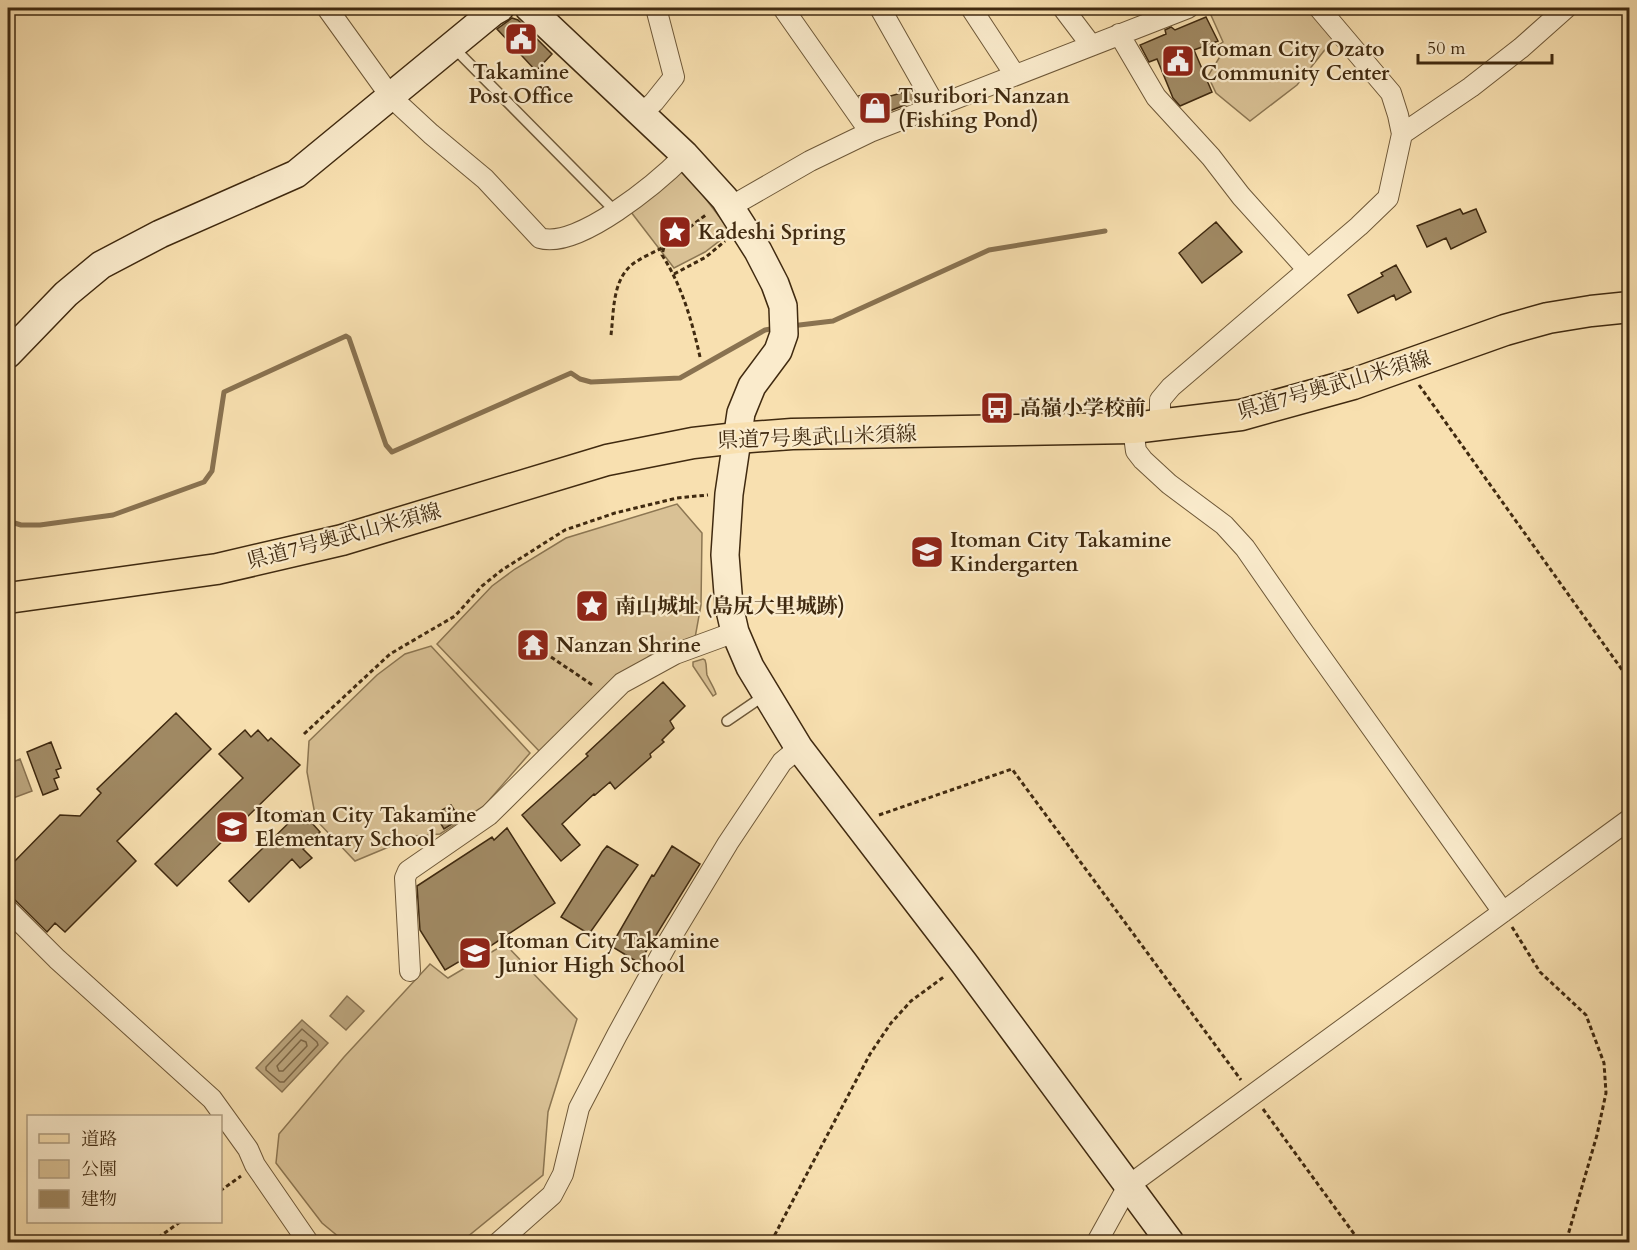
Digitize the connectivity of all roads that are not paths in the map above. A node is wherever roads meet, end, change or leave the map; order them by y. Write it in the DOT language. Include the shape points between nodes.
graph roads {
  1 [pos="327,8"];
  2 [pos="500,8"];
  3 [pos="529,8"];
  4 [pos="656,8"];
  5 [pos="783,8"];
  6 [pos="880,8"];
  7 [pos="970,8"];
  8 [pos="1063,8"];
  9 [pos="1318,8"];
  10 [pos="1566,8"];
  11 [pos="1178,9"];
  12 [pos="1119,34"];
  13 [pos="1091,45"];
  14 [pos="452,46"];
  15 [pos="1014,75"];
  16 [pos="391,97"];
  17 [pos="936,107"];
  18 [pos="642,113"];
  19 [pos="870,132"];
  20 [pos="1401,134"];
  21 [pos="685,155"];
  22 [pos="733,211"];
  23 [pos="616,212"];
  24 [pos="1307,269"];
  25 [pos="1629,307"];
  26 [pos="8,354"];
  27 [pos="1147,427"];
  28 [pos="737,438"];
  29 [pos="8,598"];
  30 [pos="735,632"];
  31 [pos="767,694"];
  32 [pos="727,721"];
  33 [pos="799,748"];
  34 [pos="1629,819"];
  35 [pos="8,910"];
  36 [pos="1503,912"];
  37 [pos="410,970"];
  38 [pos="1128,1186"];
  39 [pos="308,1242"];
  40 [pos="499,1242"];
  41 [pos="1097,1242"];
  42 [pos="1170,1242"];
  1 -- 16 [label="street"];
  2 -- 14 [label="street"];
  3 -- 18 [label="street"];
  4 -- 18 [label="street" via="674,77"];
  5 -- 19 [label="street"];
  6 -- 17 [label="street"];
  7 -- 15 [label="street"];
  8 -- 13 [label="street"];
  9 -- 20 [label="street" via="1391,93"];
  10 -- 20 [label="street" via="1471,87"];
  11 -- 12 [label="street"];
  12 -- 13 [label="street"];
  12 -- 24 [label="street" via="1156,97"];
  13 -- 15 [label="street"];
  14 -- 16 [label="street"];
  14 -- 23 [label="lane"];
  15 -- 17 [label="street"];
  16 -- 23 [label="street" via="485,179 540,238 557,239"];
  16 -- 26 [label="street" via="282,183 160,234 101,265 66,294"];
  17 -- 19 [label="street"];
  18 -- 21 [label="street"];
  19 -- 22 [label="street" via="810,161"];
  20 -- 24 [label="street" via="1388,198"];
  21 -- 22 [label="street"];
  21 -- 23 [label="street"];
  22 -- 28 [label="street" via="775,284 783,306 784,334 778,351 746,399"];
  24 -- 27 [label="street" via="1171,387"];
  25 -- 27 [label="main road, 県道7号奥武山米須線" via="1548,318 1504,330 1406,367 1252,412"];
  27 -- 28 [label="main road, 県道7号奥武山米須線"];
  27 -- 36 [label="street" via="1136,451 1169,484 1224,525 1245,548"];
  28 -- 29 [label="main road, 県道7号奥武山米須線" via="606,460 292,553 186,575"];
  28 -- 30 [label="street" via="725,555"];
  30 -- 31 [label="street"];
  30 -- 37 [label="street" via="675,654 622,683 489,815 408,871 405,878"];
  31 -- 32 [label="lane"];
  31 -- 33 [label="street"];
  33 -- 38 [label="street"];
  33 -- 40 [label="street" via="782,762 728,843 645,984 579,1108 563,1174 552,1194"];
  34 -- 36 [label="street"];
  35 -- 39 [label="street" via="212,1099"];
  36 -- 38 [label="street"];
  38 -- 41 [label="street"];
  38 -- 42 [label="street"];
}
